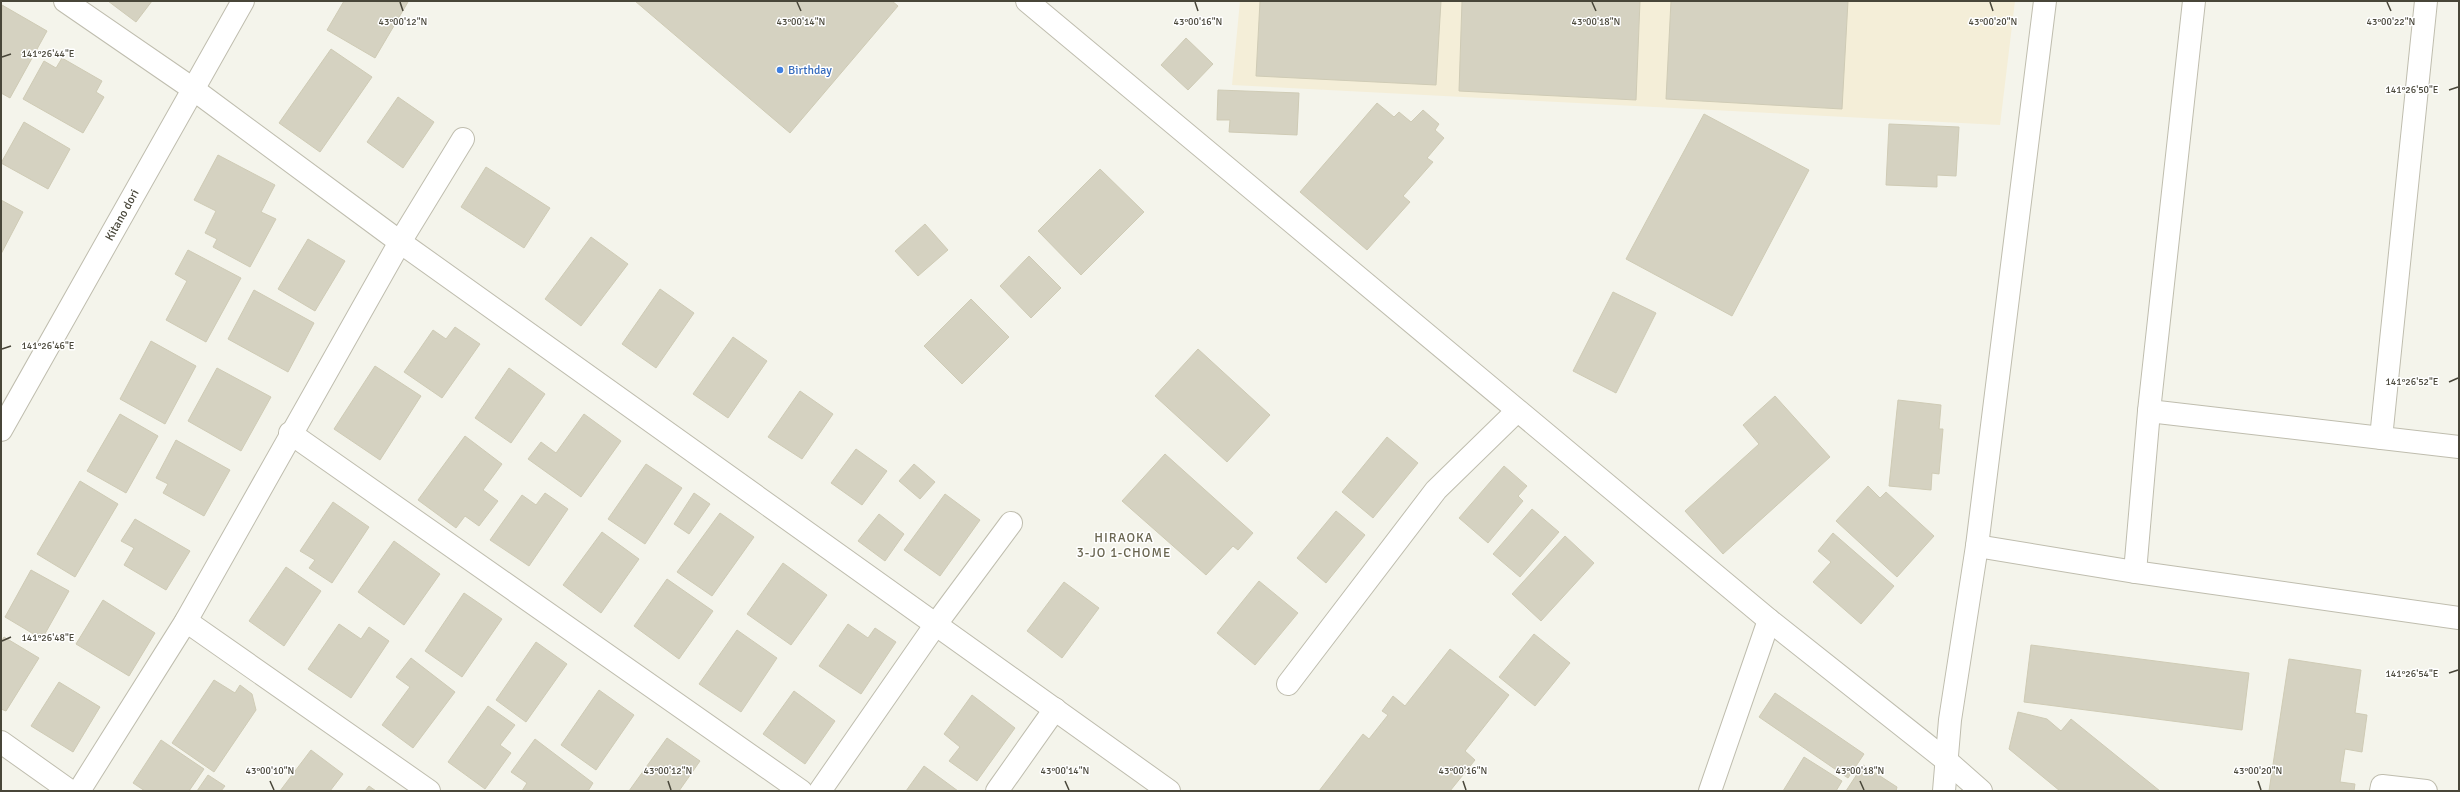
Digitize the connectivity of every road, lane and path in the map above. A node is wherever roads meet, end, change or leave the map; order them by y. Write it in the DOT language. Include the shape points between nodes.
graph roads {
  1 [pos="65,1"];
  2 [pos="243,1"];
  3 [pos="1027,1"];
  4 [pos="2045,1"];
  5 [pos="2194,1"];
  6 [pos="2426,1"];
  7 [pos="193,89"];
  8 [pos="463,139"];
  9 [pos="400,242"];
  10 [pos="1517,411"];
  11 [pos="2149,411"];
  12 [pos="1,430"];
  13 [pos="290,433"];
  14 [pos="2381,438"];
  15 [pos="2459,448"];
  16 [pos="1011,523"];
  17 [pos="1976,546"];
  18 [pos="2135,572"];
  19 [pos="2459,618"];
  20 [pos="1769,620"];
  21 [pos="186,621"];
  22 [pos="936,624"];
  23 [pos="1288,684"];
  24 [pos="1055,709"];
  25 [pos="1,742"];
  26 [pos="1947,761"];
  27 [pos="70,791"];
  28 [pos="79,791"];
  29 [pos="429,791"];
  30 [pos="801,791"];
  31 [pos="820,791"];
  32 [pos="997,791"];
  33 [pos="1169,791"];
  34 [pos="1710,791"];
  35 [pos="1944,791"];
  36 [pos="1981,791"];
  37 [pos="2381,791"];
  38 [pos="2426,791"];
  1 -- 7 [label="street"];
  2 -- 7 [label="street, Kitano dori"];
  3 -- 10 [label="street"];
  4 -- 17 [label="street"];
  5 -- 11 [label="street"];
  6 -- 14 [label="street"];
  7 -- 9 [label="street"];
  7 -- 12 [label="street, Kitano dori"];
  8 -- 9 [label="street"];
  9 -- 13 [label="street"];
  9 -- 22 [label="street"];
  10 -- 20 [label="street"];
  10 -- 23 [label="street" via="1436,490"];
  11 -- 14 [label="street"];
  11 -- 18 [label="street"];
  13 -- 21 [label="street"];
  13 -- 30 [label="street"];
  14 -- 15 [label="street"];
  16 -- 22 [label="street"];
  17 -- 18 [label="street"];
  17 -- 26 [label="street" via="1950,720"];
  18 -- 19 [label="street"];
  20 -- 26 [label="street"];
  20 -- 34 [label="street"];
  21 -- 28 [label="street"];
  21 -- 29 [label="street"];
  22 -- 24 [label="street"];
  22 -- 31 [label="street"];
  24 -- 32 [label="street"];
  24 -- 33 [label="street"];
  25 -- 27 [label="street"];
  26 -- 35 [label="street"];
  26 -- 36 [label="street"];
  37 -- 38 [label="street" via="2382,786"];
}
